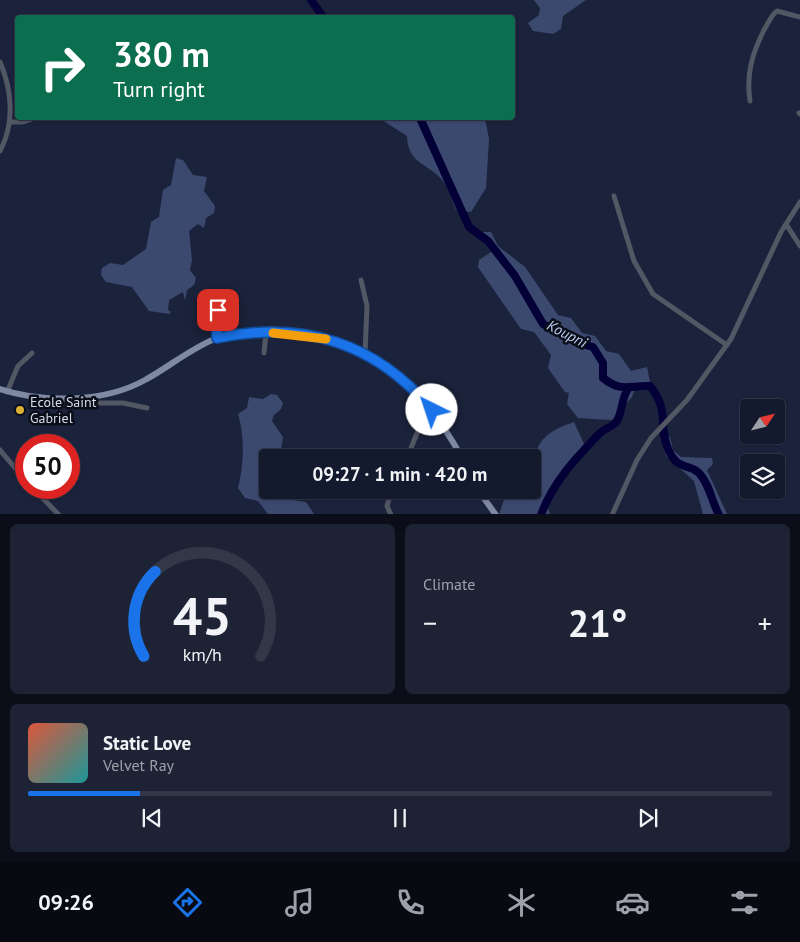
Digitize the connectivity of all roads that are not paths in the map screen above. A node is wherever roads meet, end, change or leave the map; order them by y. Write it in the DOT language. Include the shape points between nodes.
graph roads {
  1 [pos="800,17"];
  2 [pos="0,62"];
  3 [pos="750,101"];
  4 [pos="29,120"];
  5 [pos="10,122"];
  6 [pos="1,147"];
  7 [pos="614,196"];
  8 [pos="800,202"];
  9 [pos="786,224"];
  10 [pos="800,246"];
  11 [pos="361,280"];
  12 [pos="224,308"];
  13 [pos="266,333"];
  14 [pos="217,338"];
  15 [pos="727,345"];
  16 [pos="32,353"];
  17 [pos="264,353"];
  18 [pos="365,354"];
  19 [pos="0,389"];
  20 [pos="8,392"];
  21 [pos="67,398"];
  22 [pos="428,406"];
  23 [pos="147,408"];
  24 [pos="411,449"];
  25 [pos="456,449"];
  26 [pos="0,450"];
  27 [pos="15,468"];
  28 [pos="44,499"];
  29 [pos="389,499"];
  30 [pos="485,499"];
  31 [pos="59,514"];
  32 [pos="391,514"];
  33 [pos="496,514"];
  34 [pos="612,514"];
  1 -- 3 [label="street" via="777,11 767,25 754,50 748,73"];
  2 -- 5 [label="street" via="10,93"];
  4 -- 5 [label="street"];
  5 -- 6 [label="street"];
  7 -- 15 [label="street" via="634,260 654,294"];
  8 -- 9 [label="street"];
  9 -- 10 [label="street"];
  9 -- 15 [label="street"];
  11 -- 18 [label="street" via="367,306"];
  12 -- 14 [label="street" via="216,312"];
  13 -- 14 [label="main road"];
  13 -- 17 [label="street"];
  13 -- 18 [label="main road" via="326,338"];
  14 -- 21 [label="main road" via="130,388"];
  15 -- 34 [label="street" via="687,400 650,438"];
  16 -- 20 [label="street" via="18,366"];
  18 -- 22 [label="main road" via="398,376"];
  19 -- 20 [label="main road"];
  20 -- 21 [label="main road"];
  21 -- 23 [label="street" via="79,403 123,403"];
  22 -- 24 [label="street"];
  22 -- 25 [label="main road"];
  26 -- 27 [label="street"];
  28 -- 31 [label="street"];
  29 -- 32 [label="street" via="387,506"];
  30 -- 33 [label="main road"];
}
